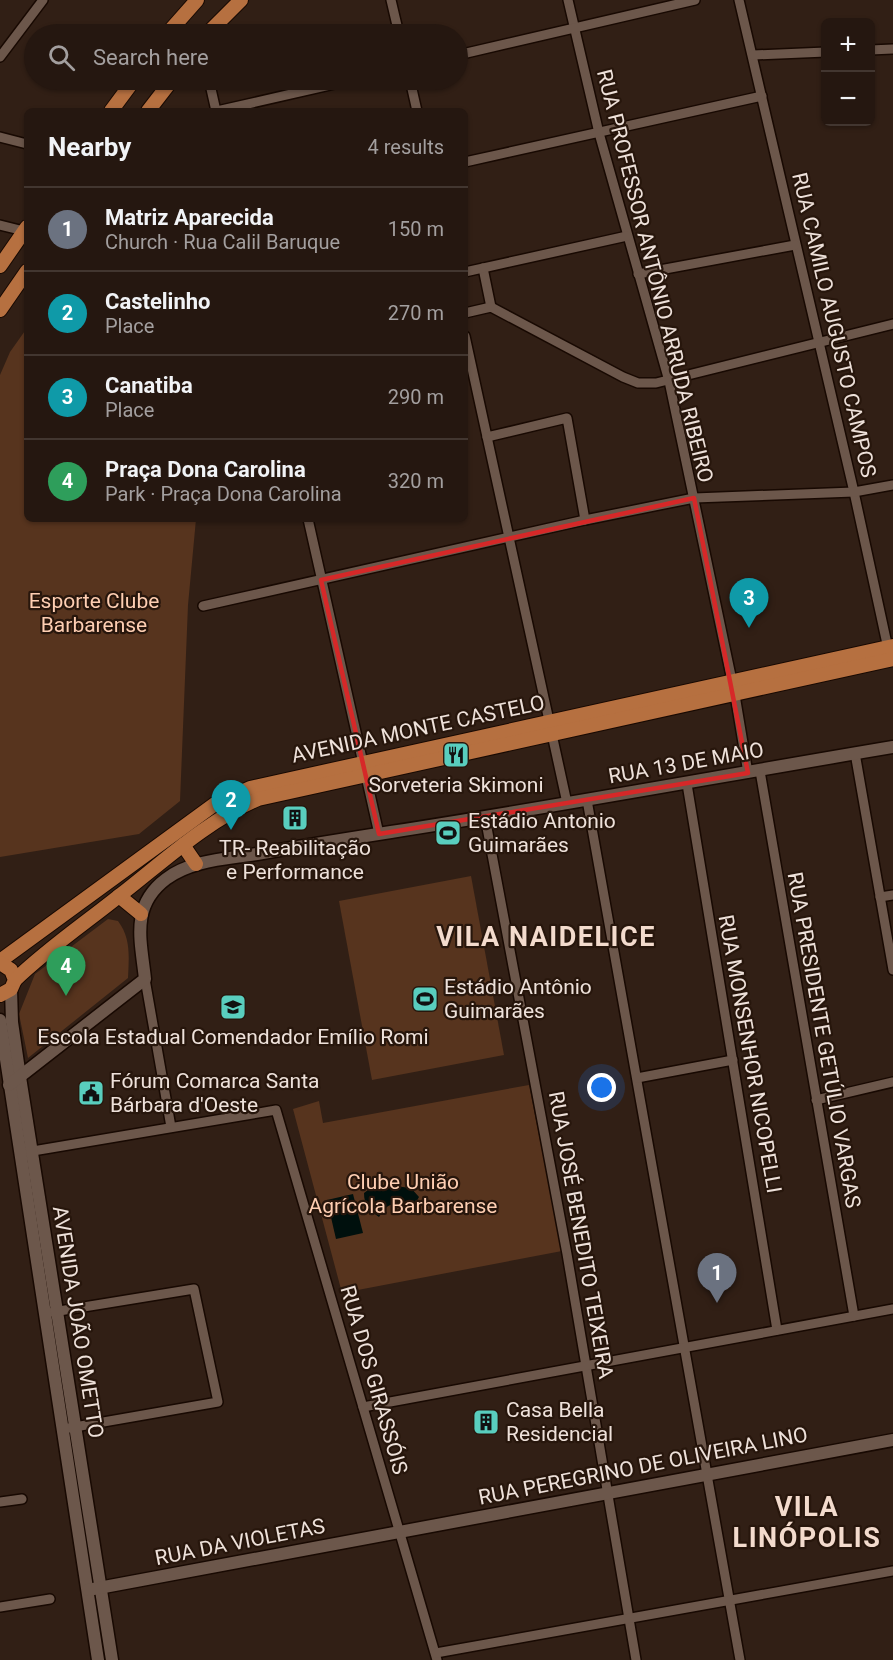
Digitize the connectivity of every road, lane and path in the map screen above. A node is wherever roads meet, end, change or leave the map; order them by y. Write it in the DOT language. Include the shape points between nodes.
graph roads {
  1 [pos="43,0"];
  2 [pos="197,0"];
  3 [pos="241,0"];
  4 [pos="391,0"];
  5 [pos="568,0"];
  6 [pos="696,0"];
  7 [pos="739,0"];
  8 [pos="25,24"];
  9 [pos="176,24"];
  10 [pos="217,24"];
  11 [pos="397,24"];
  12 [pos="24,25"];
  13 [pos="574,28"];
  14 [pos="893,49"];
  15 [pos="875,50"];
  16 [pos="821,52"];
  17 [pos="468,53"];
  18 [pos="753,55"];
  19 [pos="0,57"];
  20 [pos="127,90"];
  21 [pos="164,90"];
  22 [pos="211,90"];
  23 [pos="308,90"];
  24 [pos="412,90"];
  25 [pos="762,96"];
  26 [pos="113,108"];
  27 [pos="150,108"];
  28 [pos="215,108"];
  29 [pos="229,108"];
  30 [pos="416,108"];
  31 [pos="599,133"];
  32 [pos="0,137"];
  33 [pos="24,143"];
  34 [pos="468,161"];
  35 [pos="0,225"];
  36 [pos="24,229"];
  37 [pos="24,230"];
  38 [pos="627,236"];
  39 [pos="795,245"];
  40 [pos="0,266"];
  41 [pos="483,268"];
  42 [pos="468,271"];
  43 [pos="638,274"];
  44 [pos="24,275"];
  45 [pos="491,307"];
  46 [pos="0,310"];
  47 [pos="468,312"];
  48 [pos="893,324"];
  49 [pos="819,341"];
  50 [pos="468,358"];
  51 [pos="669,381"];
  52 [pos="487,436"];
  53 [pos="893,485"];
  54 [pos="854,492"];
  55 [pos="694,498"];
  56 [pos="585,520"];
  57 [pos="309,522"];
  58 [pos="510,537"];
  59 [pos="321,580"];
  60 [pos="203,606"];
  61 [pos="891,653"];
  62 [pos="732,681"];
  63 [pos="735,695"];
  64 [pos="551,728"];
  65 [pos="893,747"];
  66 [pos="855,753"];
  67 [pos="364,770"];
  68 [pos="754,772"];
  69 [pos="687,784"];
  70 [pos="587,800"];
  71 [pos="567,803"];
  72 [pos="485,817"];
  73 [pos="379,834"];
  74 [pos="183,845"];
  75 [pos="196,864"];
  76 [pos="893,895"];
  77 [pos="120,896"];
  78 [pos="880,897"];
  79 [pos="141,914"];
  80 [pos="0,962"];
  81 [pos="893,970"];
  82 [pos="145,979"];
  83 [pos="9,988"];
  84 [pos="0,1020"];
  85 [pos="733,1060"];
  86 [pos="20,1077"];
  87 [pos="637,1078"];
  88 [pos="893,1082"];
  89 [pos="9,1085"];
  90 [pos="816,1100"];
  91 [pos="171,1127"];
  92 [pos="26,1153"];
  93 [pos="893,1309"];
  94 [pos="51,1313"];
  95 [pos="854,1316"];
  96 [pos="777,1330"];
  97 [pos="683,1347"];
  98 [pos="586,1366"];
  99 [pos="363,1407"];
  100 [pos="69,1428"];
  101 [pos="893,1440"];
  102 [pos="707,1474"];
  103 [pos="608,1493"];
  104 [pos="22,1499"];
  105 [pos="0,1502"];
  106 [pos="399,1531"];
  107 [pos="893,1571"];
  108 [pos="95,1589"];
  109 [pos="50,1599"];
  110 [pos="729,1600"];
  111 [pos="0,1607"];
  112 [pos="628,1617"];
  113 [pos="437,1657"];
  114 [pos="98,1660"];
  115 [pos="112,1660"];
  116 [pos="636,1660"];
  117 [pos="740,1660"];
  1 -- 8 [label="street"];
  2 -- 9 [label="main road"];
  3 -- 10 [label="main road"];
  4 -- 11 [label="street"];
  5 -- 13 [label="street, RUA PROFESSOR ANTÔNIO ARRUDA RIBEIRO"];
  6 -- 13 [label="street"];
  7 -- 18 [label="street, RUA CAMILO AUGUSTO CAMPOS"];
  12 -- 19 [label="street"];
  13 -- 17 [label="street"];
  13 -- 31 [label="street, RUA PROFESSOR ANTÔNIO ARRUDA RIBEIRO"];
  14 -- 15 [label="street"];
  16 -- 18 [label="street"];
  18 -- 25 [label="street, RUA CAMILO AUGUSTO CAMPOS"];
  20 -- 26 [label="main road"];
  21 -- 27 [label="main road"];
  22 -- 28 [label="street"];
  23 -- 29 [label="street"];
  24 -- 30 [label="street"];
  25 -- 31 [label="street"];
  25 -- 39 [label="street, RUA CAMILO AUGUSTO CAMPOS"];
  31 -- 34 [label="street"];
  31 -- 38 [label="street, RUA PROFESSOR ANTÔNIO ARRUDA RIBEIRO"];
  32 -- 33 [label="street"];
  35 -- 36 [label="street"];
  37 -- 40 [label="main road"];
  38 -- 41 [label="street"];
  38 -- 43 [label="street, RUA PROFESSOR ANTÔNIO ARRUDA RIBEIRO"];
  39 -- 43 [label="street"];
  39 -- 49 [label="street, RUA CAMILO AUGUSTO CAMPOS"];
  41 -- 42 [label="street"];
  41 -- 45 [label="street"];
  43 -- 51 [label="street, RUA PROFESSOR ANTÔNIO ARRUDA RIBEIRO"];
  44 -- 46 [label="main road"];
  45 -- 47 [label="street"];
  45 -- 51 [label="street" via="623,377 638,383"];
  48 -- 49 [label="street"];
  49 -- 51 [label="street"];
  49 -- 54 [label="street, RUA CAMILO AUGUSTO CAMPOS"];
  50 -- 52 [label="street"];
  51 -- 55 [label="street, RUA PROFESSOR ANTÔNIO ARRUDA RIBEIRO"];
  52 -- 56 [label="street" via="567,418"];
  52 -- 58 [label="street"];
  53 -- 54 [label="street"];
  54 -- 55 [label="street"];
  54 -- 61 [label="street, RUA CAMILO AUGUSTO CAMPOS"];
  55 -- 56 [label="street"];
  55 -- 62 [label="street, RUA PROFESSOR ANTÔNIO ARRUDA RIBEIRO"];
  56 -- 58 [label="street"];
  57 -- 59 [label="street"];
  58 -- 59 [label="street"];
  58 -- 64 [label="street"];
  59 -- 60 [label="street"];
  59 -- 67 [label="street"];
  61 -- 62 [label="main road, AVENIDA MONTE CASTELO"];
  61 -- 63 [label="main road, AVENIDA MONTE CASTELO"];
  62 -- 63 [label="street, RUA PROFESSOR ANTÔNIO ARRUDA RIBEIRO"];
  62 -- 64 [label="main road, AVENIDA MONTE CASTELO"];
  63 -- 64 [label="main road, AVENIDA MONTE CASTELO"];
  63 -- 68 [label="street, RUA PROFESSOR ANTÔNIO ARRUDA RIBEIRO"];
  64 -- 67 [label="main road, AVENIDA MONTE CASTELO"];
  64 -- 71 [label="street"];
  65 -- 66 [label="street, RUA 13 DE MAIO"];
  66 -- 68 [label="street, RUA 13 DE MAIO"];
  66 -- 78 [label="street"];
  67 -- 73 [label="street"];
  67 -- 74 [label="main road, AVENIDA MONTE CASTELO" via="258,799 221,818"];
  67 -- 80 [label="main road, AVENIDA MONTE CASTELO" via="268,783 215,804"];
  68 -- 69 [label="street, RUA 13 DE MAIO"];
  68 -- 90 [label="street, RUA PRESIDENTE GETÚLIO VARGAS"];
  69 -- 70 [label="street, RUA 13 DE MAIO"];
  69 -- 85 [label="street, RUA MONSENHOR NICOPELLI"];
  70 -- 71 [label="street, RUA 13 DE MAIO"];
  70 -- 87 [label="street"];
  71 -- 72 [label="street, RUA 13 DE MAIO"];
  72 -- 73 [label="street, RUA 13 DE MAIO"];
  72 -- 98 [label="street, RUA JOSÉ BENEDITO TEIXEIRA"];
  73 -- 75 [label="street, RUA 13 DE MAIO"];
  74 -- 75 [label="main road"];
  74 -- 77 [label="main road, AVENIDA MONTE CASTELO"];
  75 -- 79 [label="street, RUA 13 DE MAIO" via="165,879"];
  76 -- 78 [label="street"];
  77 -- 79 [label="main road"];
  77 -- 83 [label="main road, AVENIDA MONTE CASTELO" via="39,957"];
  78 -- 81 [label="street"];
  79 -- 82 [label="street"];
  80 -- 83 [label="main road" via="11,970"];
  82 -- 86 [label="street"];
  82 -- 91 [label="street"];
  83 -- 86 [label="street, AVENIDA JOÃO OMETTO"];
  84 -- 89 [label="street, AVENIDA JOÃO OMETTO"];
  85 -- 87 [label="street"];
  85 -- 96 [label="street, RUA MONSENHOR NICOPELLI"];
  86 -- 89 [label="street"];
  86 -- 92 [label="street, AVENIDA JOÃO OMETTO"];
  87 -- 97 [label="street"];
  88 -- 90 [label="street"];
  89 -- 92 [label="street, AVENIDA JOÃO OMETTO"];
  90 -- 95 [label="street, RUA PRESIDENTE GETÚLIO VARGAS"];
  91 -- 92 [label="street"];
  91 -- 99 [label="street, RUA DOS GIRASSÓIS" via="276,1110"];
  92 -- 94 [label="street, AVENIDA JOÃO OMETTO"];
  93 -- 95 [label="street"];
  94 -- 100 [label="street, AVENIDA JOÃO OMETTO"];
  94 -- 100 [label="street" via="194,1289 218,1402"];
  95 -- 96 [label="street"];
  96 -- 97 [label="street"];
  97 -- 98 [label="street"];
  97 -- 102 [label="street"];
  98 -- 99 [label="street"];
  98 -- 103 [label="street, RUA JOSÉ BENEDITO TEIXEIRA"];
  99 -- 106 [label="street, RUA DOS GIRASSÓIS"];
  100 -- 108 [label="street, AVENIDA JOÃO OMETTO"];
  101 -- 102 [label="street, RUA PEREGRINO DE OLIVEIRA LINO"];
  102 -- 103 [label="street, RUA PEREGRINO DE OLIVEIRA LINO"];
  102 -- 110 [label="street"];
  103 -- 106 [label="street, RUA PEREGRINO DE OLIVEIRA LINO"];
  103 -- 112 [label="street, RUA JOSÉ BENEDITO TEIXEIRA"];
  104 -- 105 [label="street"];
  106 -- 108 [label="street, RUA DA VIOLETAS"];
  106 -- 113 [label="street, RUA DOS GIRASSÓIS"];
  107 -- 110 [label="street"];
  108 -- 114 [label="street, AVENIDA JOÃO OMETTO"];
  108 -- 115 [label="street, AVENIDA JOÃO OMETTO"];
  109 -- 111 [label="street"];
  110 -- 112 [label="street"];
  110 -- 117 [label="street"];
  112 -- 113 [label="street"];
  112 -- 116 [label="street, RUA JOSÉ BENEDITO TEIXEIRA"];
}
